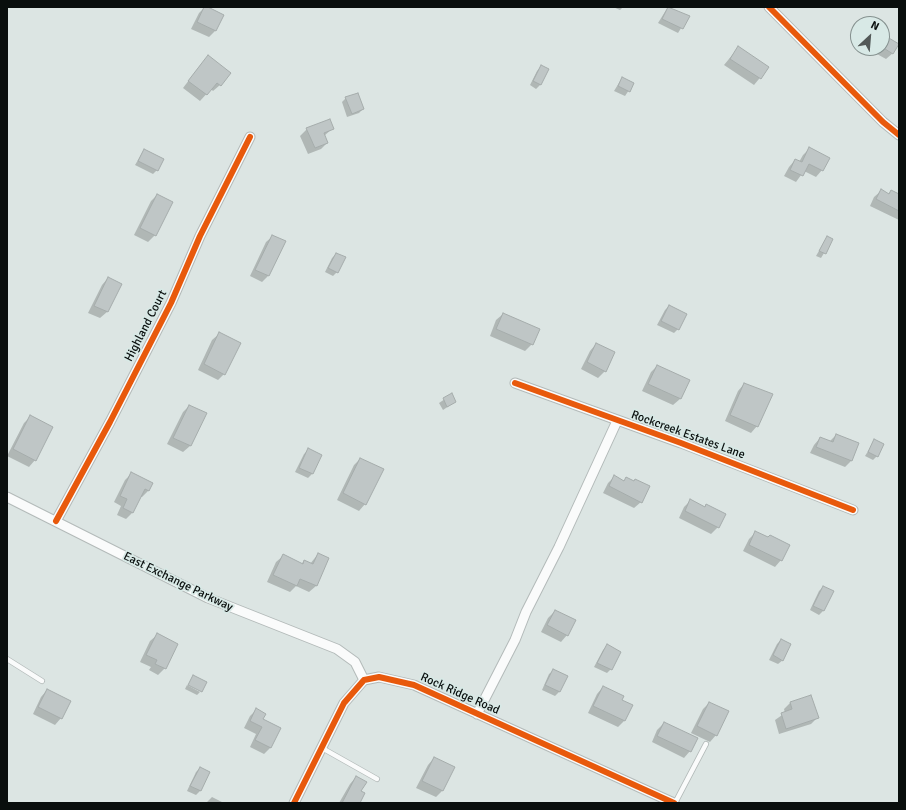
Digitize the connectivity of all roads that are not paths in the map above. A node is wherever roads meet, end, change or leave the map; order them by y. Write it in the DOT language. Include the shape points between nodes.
graph roads {
  1 [pos="769,7"];
  2 [pos="899,135"];
  3 [pos="250,137"];
  4 [pos="515,383"];
  5 [pos="617,420"];
  6 [pos="7,497"];
  7 [pos="853,510"];
  8 [pos="56,521"];
  9 [pos="7,659"];
  10 [pos="364,680"];
  11 [pos="42,681"];
  12 [pos="477,714"];
  13 [pos="706,744"];
  14 [pos="322,748"];
  15 [pos="377,779"];
  16 [pos="294,803"];
  17 [pos="675,803"];
  1 -- 2 [label="street" via="882,122"];
  3 -- 8 [label="street, Highland Court" via="200,236 171,303"];
  4 -- 5 [label="street, Rockcreek Estates Lane"];
  5 -- 7 [label="street, Rockcreek Estates Lane"];
  5 -- 12 [label="street, Rockcreek Estates Lane" via="515,640"];
  6 -- 8 [label="street, East Exchange Parkway"];
  8 -- 10 [label="street, East Exchange Parkway" via="208,598 337,649 355,662"];
  9 -- 11 [label="lane"];
  10 -- 12 [label="street, Rock Ridge Road" via="379,677 414,685"];
  10 -- 14 [label="street" via="344,703"];
  12 -- 17 [label="street, Rock Ridge Road"];
  13 -- 17 [label="lane"];
  14 -- 15 [label="lane"];
  14 -- 16 [label="street"];
}
